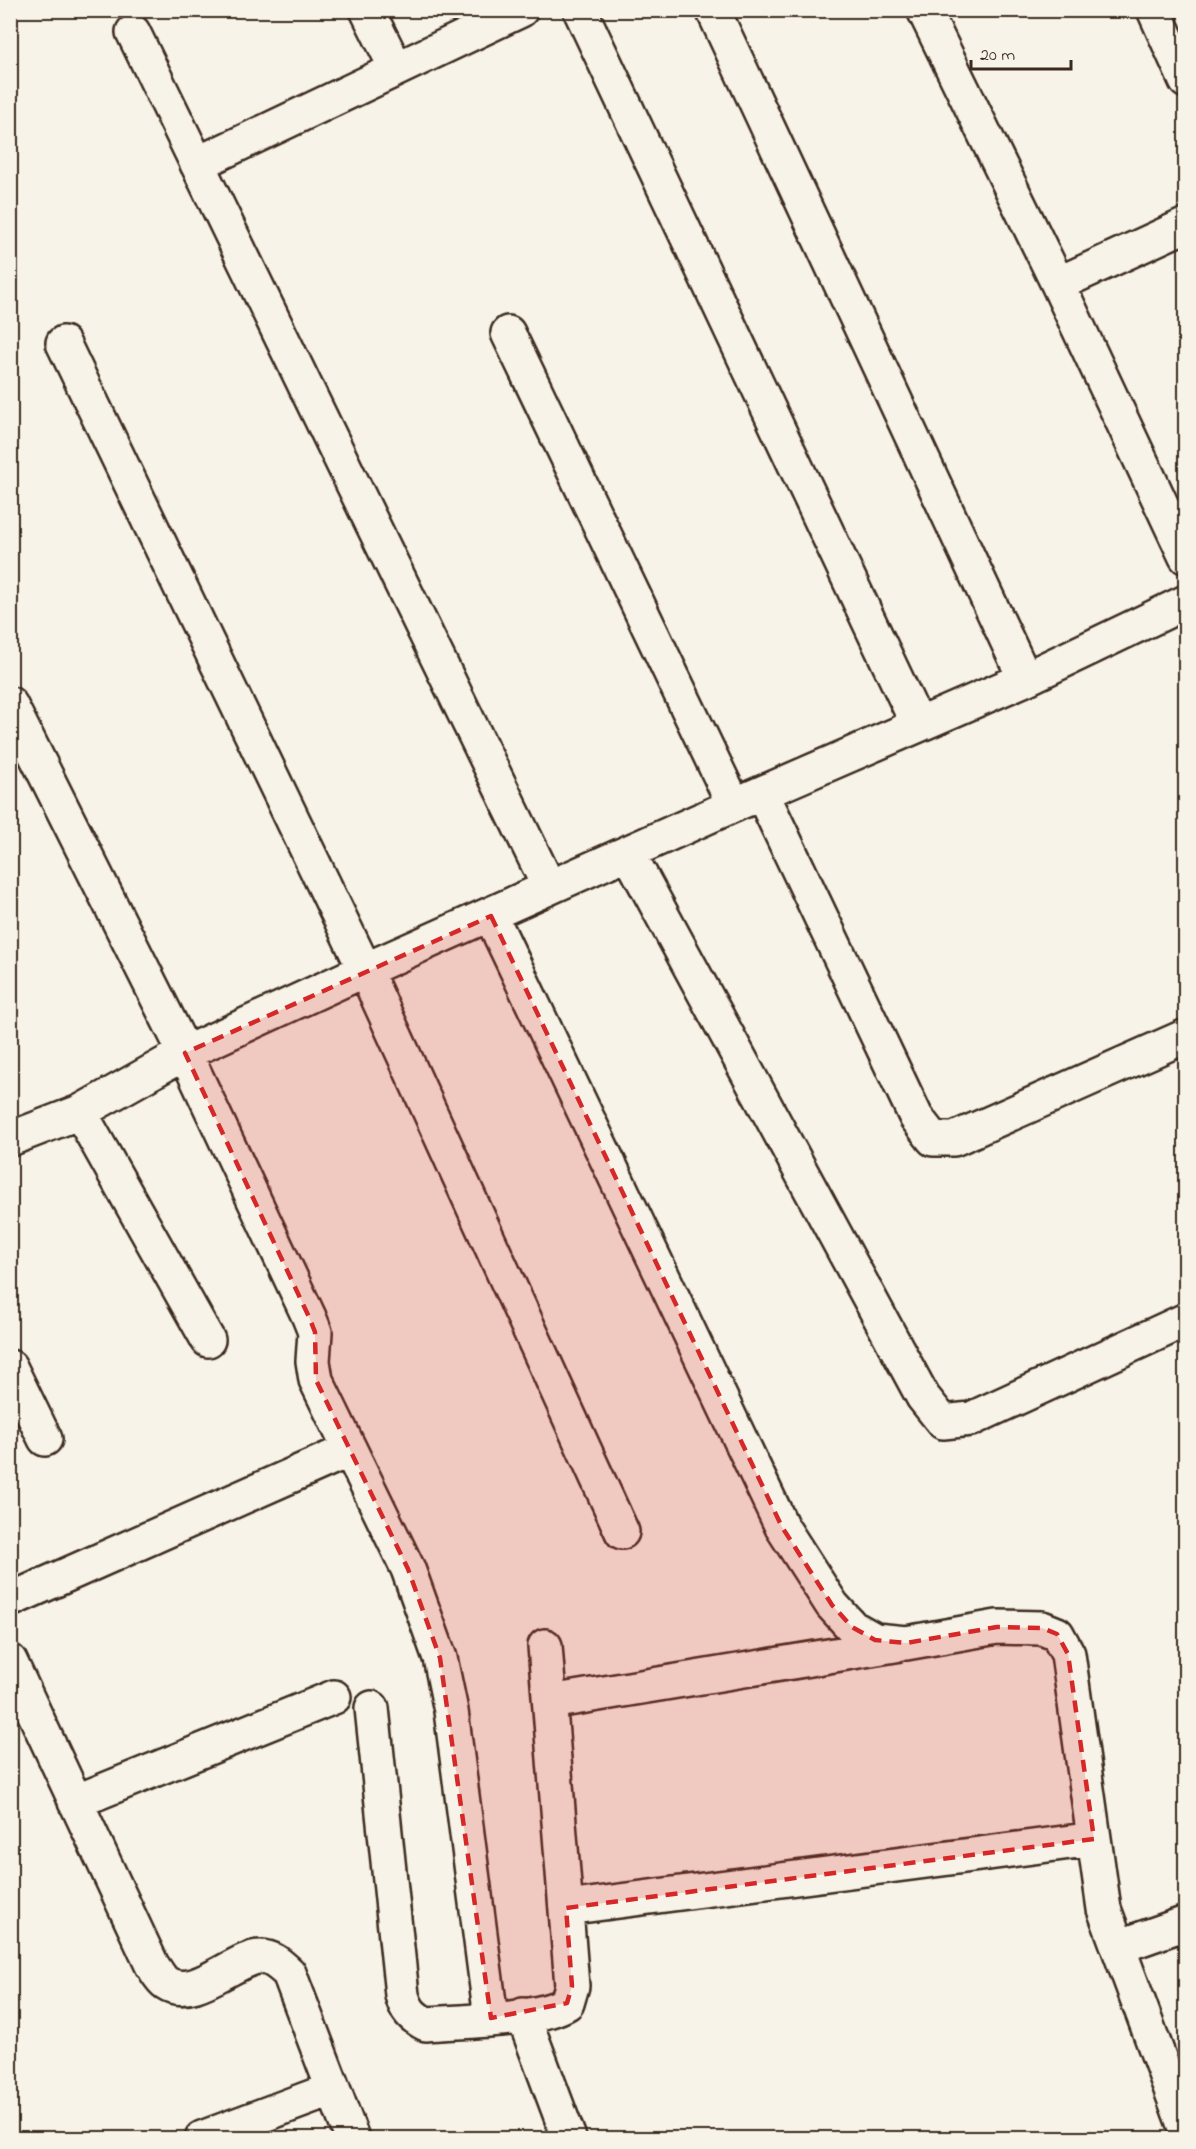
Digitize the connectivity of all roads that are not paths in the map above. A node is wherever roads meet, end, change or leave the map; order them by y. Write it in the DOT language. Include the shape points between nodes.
graph roads {
  1 [pos="367,10"];
  2 [pos="580,10"];
  3 [pos="713,10"];
  4 [pos="924,10"];
  5 [pos="1154,10"];
  6 [pos="519,11"];
  7 [pos="133,32"];
  8 [pos="396,68"];
  9 [pos="1185,81"];
  10 [pos="197,164"];
  11 [pos="1185,225"];
  12 [pos="1058,284"];
  13 [pos="508,333"];
  14 [pos="63,343"];
  15 [pos="1185,557"];
  16 [pos="1185,602"];
  17 [pos="1025,679"];
  18 [pos="10,704"];
  19 [pos="918,725"];
  20 [pos="748,799"];
  21 [pos="628,852"];
  22 [pos="549,887"];
  23 [pos="491,916"];
  24 [pos="365,970"];
  25 [pos="1185,1036"];
  26 [pos="186,1053"];
  27 [pos="80,1112"];
  28 [pos="10,1139"];
  29 [pos="1185,1320"];
  30 [pos="208,1340"];
  31 [pos="10,1367"];
  32 [pos="45,1440"];
  33 [pos="349,1450"];
  34 [pos="622,1532"];
  35 [pos="10,1600"];
  36 [pos="906,1644"];
  37 [pos="545,1647"];
  38 [pos="10,1661"];
  39 [pos="334,1697"];
  40 [pos="550,1702"];
  41 [pos="372,1708"];
  42 [pos="75,1802"];
  43 [pos="1094,1839"];
  44 [pos="566,1908"];
  45 [pos="1185,1923"];
  46 [pos="1118,1947"];
  47 [pos="523,2015"];
  48 [pos="491,2018"];
  49 [pos="333,2089"];
  50 [pos="1185,2124"];
  51 [pos="202,2139"];
  52 [pos="352,2139"];
  53 [pos="569,2139"];
  1 -- 8 [label="street"];
  2 -- 19 [label="street"];
  3 -- 17 [label="street"];
  4 -- 12 [label="street"];
  5 -- 9 [label="street"];
  6 -- 8 [label="street"];
  7 -- 10 [label="street"];
  8 -- 10 [label="street"];
  10 -- 22 [label="street"];
  11 -- 12 [label="street"];
  12 -- 15 [label="street"];
  13 -- 20 [label="street"];
  14 -- 24 [label="street"];
  16 -- 17 [label="street"];
  17 -- 19 [label="street"];
  18 -- 26 [label="street"];
  19 -- 20 [label="street"];
  20 -- 21 [label="street"];
  20 -- 25 [label="street" via="916,1117 933,1139 954,1139"];
  21 -- 22 [label="street"];
  21 -- 29 [label="street" via="923,1397 943,1422 971,1419"];
  22 -- 23 [label="street"];
  23 -- 24 [label="street"];
  23 -- 36 [label="street" via="782,1527 832,1605 852,1627 875,1640"];
  24 -- 26 [label="street"];
  24 -- 34 [label="street"];
  26 -- 27 [label="street"];
  26 -- 33 [label="street" via="312,1324 316,1380"];
  27 -- 28 [label="street"];
  27 -- 30 [label="street"];
  31 -- 32 [label="street"];
  33 -- 35 [label="street"];
  33 -- 48 [label="street" via="408,1569 440,1658 451,1711"];
  36 -- 40 [label="street"];
  36 -- 43 [label="street" via="997,1627 1042,1628 1057,1634 1068,1654"];
  37 -- 40 [label="street"];
  38 -- 42 [label="street"];
  39 -- 42 [label="street"];
  40 -- 44 [label="street"];
  41 -- 48 [label="street" via="406,2009 426,2024"];
  42 -- 49 [label="street" via="152,1965 165,1983 181,1988 260,1957 275,1961 289,1973"];
  43 -- 44 [label="street"];
  43 -- 46 [label="street" via="1104,1909"];
  44 -- 47 [label="street" via="572,1996 559,2008"];
  45 -- 46 [label="street"];
  46 -- 50 [label="street"];
  47 -- 48 [label="street"];
  47 -- 53 [label="street"];
  49 -- 51 [label="street"];
  49 -- 52 [label="street"];
}
